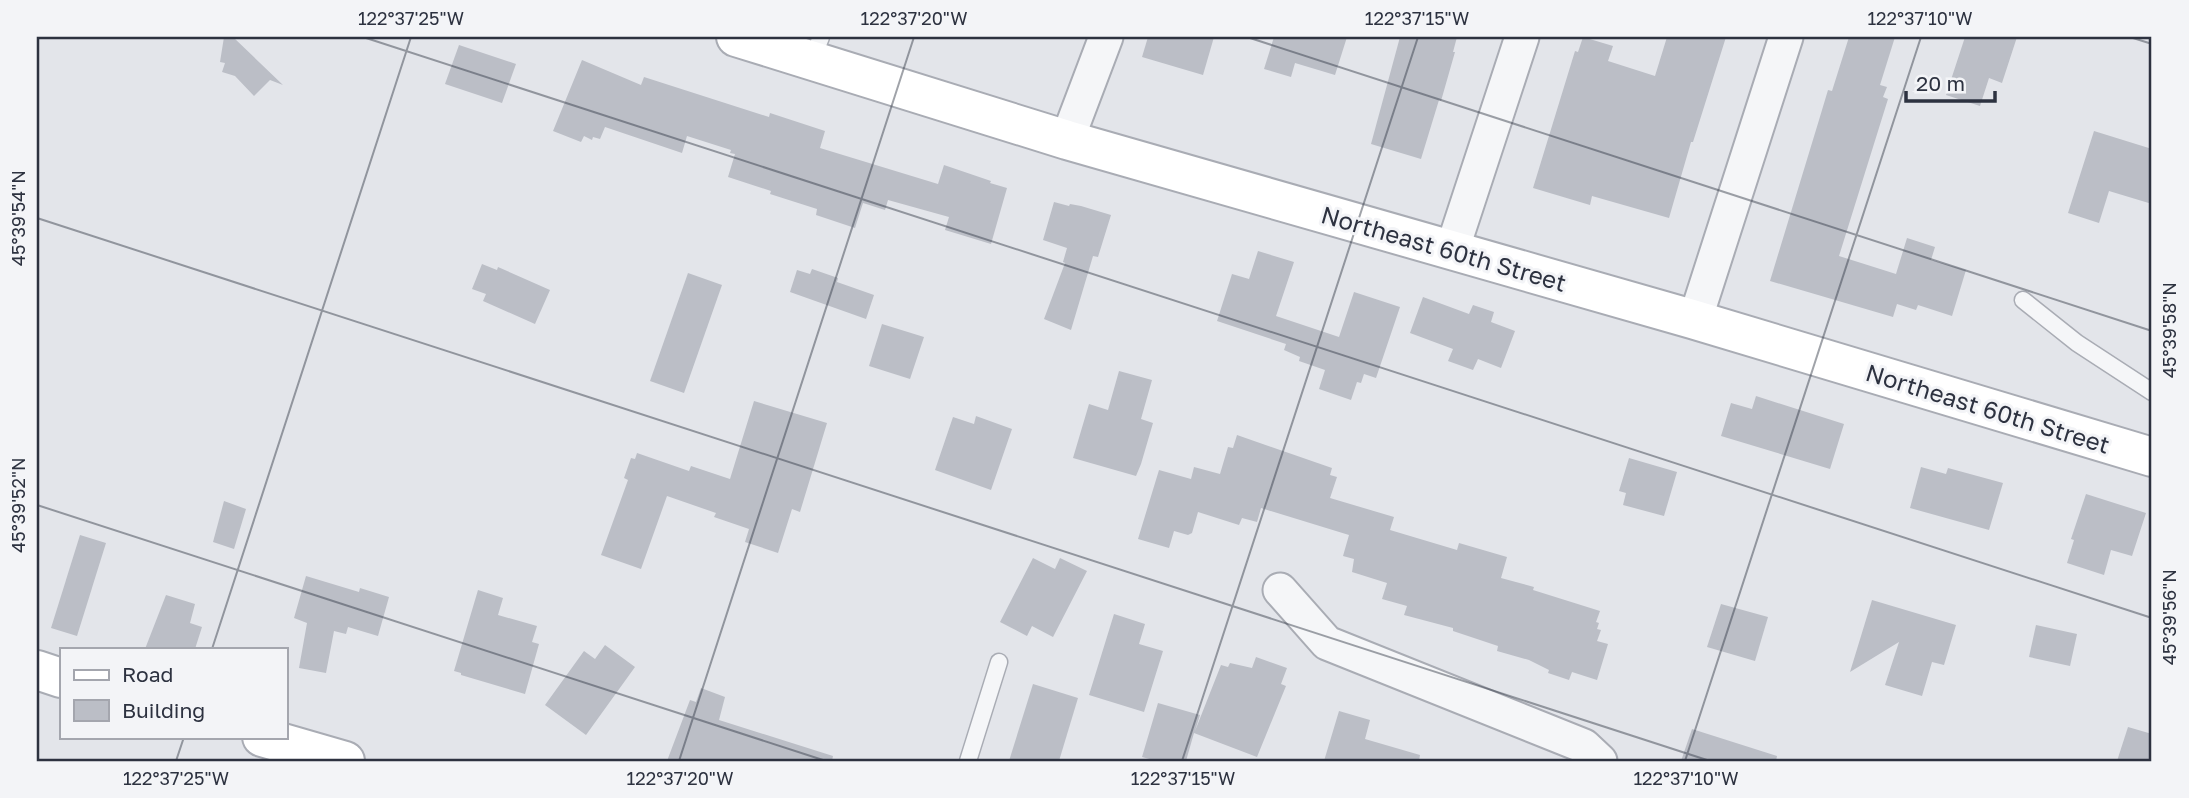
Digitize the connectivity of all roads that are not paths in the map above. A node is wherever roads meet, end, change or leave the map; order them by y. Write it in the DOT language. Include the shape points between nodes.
graph roads {
  1 [pos="736,37"];
  2 [pos="1106,37"];
  3 [pos="1522,37"];
  4 [pos="1786,37"];
  5 [pos="817,49"];
  6 [pos="1068,140"];
  7 [pos="1452,250"];
  8 [pos="2023,300"];
  9 [pos="1695,320"];
  10 [pos="2152,391"];
  11 [pos="2152,457"];
  12 [pos="1280,590"];
  13 [pos="999,662"];
  14 [pos="37,670"];
  15 [pos="60,678"];
  16 [pos="265,738"];
  17 [pos="345,761"];
  18 [pos="968,761"];
  19 [pos="1600,761"];
  1 -- 5 [label="street, Northeast 60th Street"];
  2 -- 6 [label="street"];
  3 -- 7 [label="street"];
  4 -- 9 [label="street"];
  5 -- 6 [label="street, Northeast 60th Street"];
  6 -- 7 [label="street, Northeast 60th Street"];
  7 -- 9 [label="street, Northeast 60th Street"];
  8 -- 10 [label="lane" via="2077,343"];
  9 -- 11 [label="street, Northeast 60th Street"];
  12 -- 19 [label="street" via="1327,643 1584,746"];
  13 -- 18 [label="lane"];
  14 -- 15 [label="street"];
  16 -- 17 [label="street"];
}
